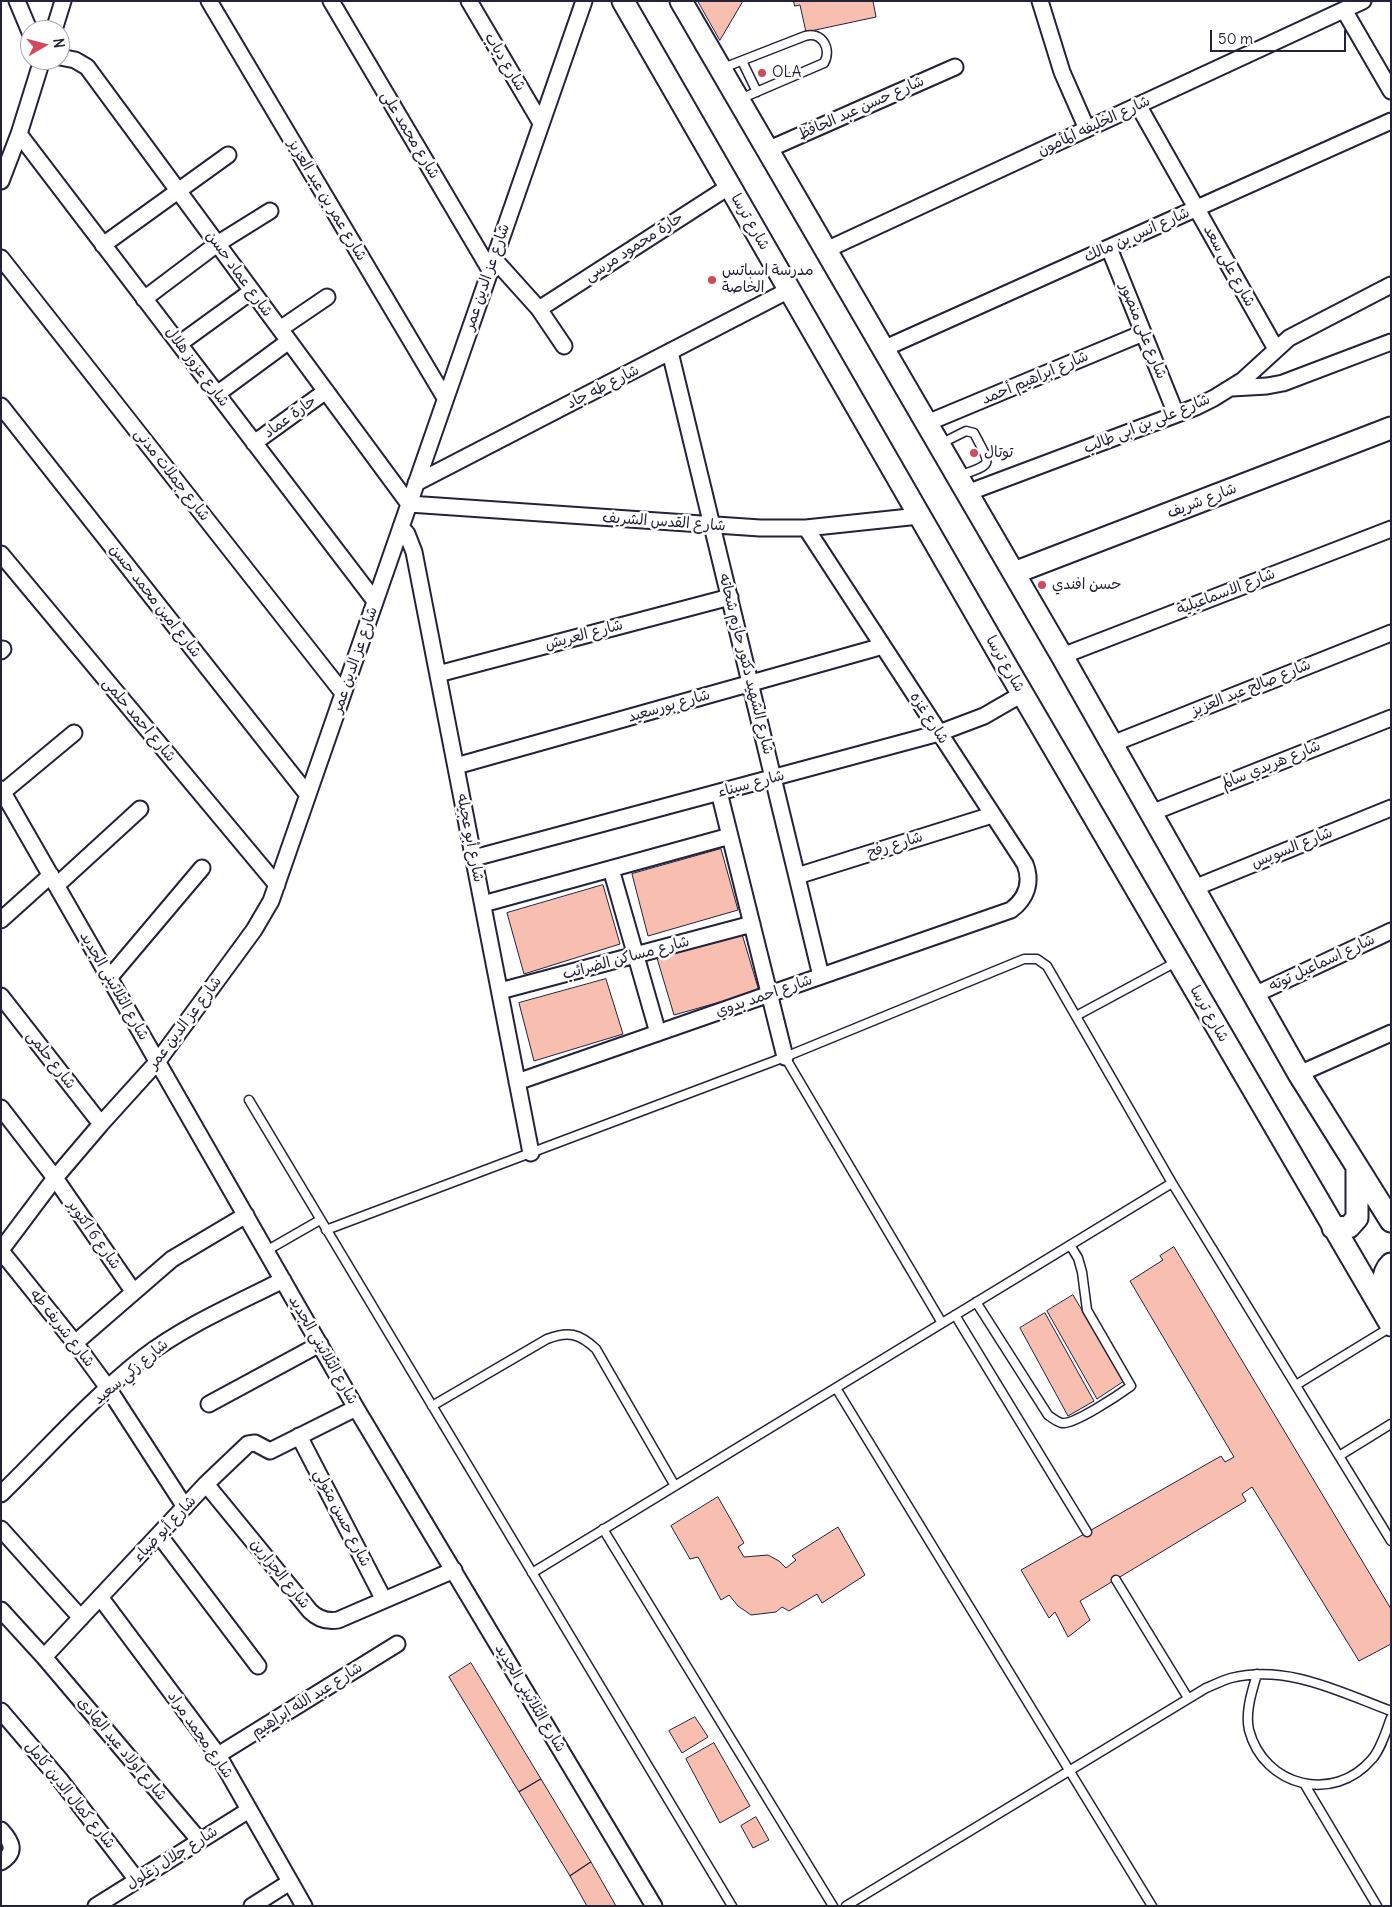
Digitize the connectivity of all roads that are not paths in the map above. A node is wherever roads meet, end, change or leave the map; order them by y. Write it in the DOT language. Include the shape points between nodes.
graph roads {
  1 [pos="17,1"];
  2 [pos="63,1"];
  3 [pos="209,1"];
  4 [pos="331,1"];
  5 [pos="469,1"];
  6 [pos="584,1"];
  7 [pos="623,1"];
  8 [pos="681,1"];
  9 [pos="1040,1"];
  10 [pos="1363,1"];
  11 [pos="1344,10"];
  12 [pos="25,20"];
  13 [pos="57,20"];
  14 [pos="70,59"];
  15 [pos="742,61"];
  16 [pos="955,67"];
  17 [pos="720,69"];
  18 [pos="39,70"];
  19 [pos="1391,91"];
  20 [pos="748,96"];
  21 [pos="1138,106"];
  22 [pos="1391,121"];
  23 [pos="541,123"];
  24 [pos="1087,129"];
  25 [pos="19,134"];
  26 [pos="767,150"];
  27 [pos="228,155"];
  28 [pos="1,181"];
  29 [pos="730,186"];
  30 [pos="178,191"];
  31 [pos="1196,208"];
  32 [pos="270,210"];
  33 [pos="103,244"];
  34 [pos="217,244"];
  35 [pos="1109,248"];
  36 [pos="826,250"];
  37 [pos="1,258"];
  38 [pos="492,264"];
  39 [pos="1391,285"];
  40 [pos="789,290"];
  41 [pos="252,291"];
  42 [pos="327,297"];
  43 [pos="144,299"];
  44 [pos="539,309"];
  45 [pos="280,328"];
  46 [pos="1144,333"];
  47 [pos="289,341"];
  48 [pos="1391,342"];
  49 [pos="179,344"];
  50 [pos="564,346"];
  51 [pos="883,349"];
  52 [pos="1276,349"];
  53 [pos="670,352"];
  54 [pos="1232,388"];
  55 [pos="326,391"];
  56 [pos="217,394"];
  57 [pos="446,398"];
  58 [pos="1,406"];
  59 [pos="1176,414"];
  60 [pos="927,424"];
  61 [pos="1391,428"];
  62 [pos="254,443"];
  63 [pos="939,444"];
  64 [pos="416,483"];
  65 [pos="962,485"];
  66 [pos="409,504"];
  67 [pos="920,516"];
  68 [pos="713,526"];
  69 [pos="401,527"];
  70 [pos="806,528"];
  71 [pos="1391,529"];
  72 [pos="1,554"];
  73 [pos="1014,573"];
  74 [pos="730,597"];
  75 [pos="375,601"];
  76 [pos="1391,633"];
  77 [pos="883,646"];
  78 [pos="1062,656"];
  79 [pos="438,674"];
  80 [pos="750,683"];
  81 [pos="343,693"];
  82 [pos="1022,694"];
  83 [pos="1391,718"];
  84 [pos="74,733"];
  85 [pos="939,733"];
  86 [pos="1112,744"];
  87 [pos="456,766"];
  88 [pos="774,778"];
  89 [pos="2,791"];
  90 [pos="719,792"];
  91 [pos="308,795"];
  92 [pos="1391,808"];
  93 [pos="140,809"];
  94 [pos="1151,813"];
  95 [pos="992,814"];
  96 [pos="730,836"];
  97 [pos="474,858"];
  98 [pos="202,868"];
  99 [pos="611,869"];
  100 [pos="797,876"];
  101 [pos="54,880"];
  102 [pos="277,885"];
  103 [pos="1194,888"];
  104 [pos="482,904"];
  105 [pos="1011,910"];
  106 [pos="1,920"];
  107 [pos="752,924"];
  108 [pos="1391,931"];
  109 [pos="636,955"];
  110 [pos="1178,961"];
  111 [pos="821,976"];
  112 [pos="110,977"];
  113 [pos="500,991"];
  114 [pos="770,994"];
  115 [pos="1254,995"];
  116 [pos="1,996"];
  117 [pos="1076,1016"];
  118 [pos="1391,1032"];
  119 [pos="658,1033"];
  120 [pos="785,1057"];
  121 [pos="158,1061"];
  122 [pos="1299,1074"];
  123 [pos="517,1082"];
  124 [pos="249,1100"];
  125 [pos="1,1108"];
  126 [pos="101,1124"];
  127 [pos="531,1153"];
  128 [pos="1357,1166"];
  129 [pos="55,1178"];
  130 [pos="1172,1183"];
  131 [pos="246,1215"];
  132 [pos="320,1220"];
  133 [pos="1391,1222"];
  134 [pos="1334,1228"];
  135 [pos="326,1230"];
  136 [pos="1070,1245"];
  137 [pos="1,1251"];
  138 [pos="266,1251"];
  139 [pos="1391,1264"];
  140 [pos="283,1280"];
  141 [pos="133,1291"];
  142 [pos="976,1302"];
  143 [pos="955,1315"];
  144 [pos="942,1323"];
  145 [pos="1390,1325"];
  146 [pos="74,1342"];
  147 [pos="320,1344"];
  148 [pos="1296,1385"];
  149 [pos="108,1388"];
  150 [pos="836,1388"];
  151 [pos="208,1404"];
  152 [pos="432,1406"];
  153 [pos="356,1408"];
  154 [pos="1391,1424"];
  155 [pos="299,1436"];
  156 [pos="1339,1456"];
  157 [pos="206,1484"];
  158 [pos="675,1486"];
  159 [pos="1,1494"];
  160 [pos="185,1507"];
  161 [pos="1,1529"];
  162 [pos="603,1529"];
  163 [pos="1087,1532"];
  164 [pos="159,1535"];
  165 [pos="1391,1541"];
  166 [pos="454,1570"];
  167 [pos="532,1573"];
  168 [pos="1116,1580"];
  169 [pos="100,1597"];
  170 [pos="384,1600"];
  171 [pos="1,1610"];
  172 [pos="81,1618"];
  173 [pos="397,1644"];
  174 [pos="44,1657"];
  175 [pos="258,1666"];
  176 [pos="1257,1674"];
  177 [pos="1188,1698"];
  178 [pos="1,1711"];
  179 [pos="1391,1711"];
  180 [pos="1391,1718"];
  181 [pos="218,1755"];
  182 [pos="1069,1770"];
  183 [pos="1305,1785"];
  184 [pos="249,1810"];
  185 [pos="5,1834"];
  186 [pos="200,1841"];
  187 [pos="1,1862"];
  188 [pos="137,1880"];
  189 [pos="290,1882"];
  190 [pos="96,1906"];
  191 [pos="252,1906"];
  192 [pos="304,1906"];
  193 [pos="654,1906"];
  194 [pos="732,1906"];
  195 [pos="833,1906"];
  196 [pos="846,1906"];
  197 [pos="1152,1906"];
  198 [pos="1377,1906"];
  1 -- 12 [label="street"];
  2 -- 13 [label="street"];
  3 -- 57 [label="street, شارع عمر بن عبد العزيز"];
  4 -- 38 [label="street, شارع محمد على"];
  5 -- 23 [label="street, شارع دياب"];
  6 -- 23 [label="street, شارع عز الدين عمر"];
  7 -- 29 [label="main road, شارع ترسا"];
  8 -- 17 [label="main road"];
  9 -- 24 [label="street" via="1062,72"];
  10 -- 11 [label="street, شارع الخليفه المأمون"];
  11 -- 19 [label="street"];
  11 -- 21 [label="street, شارع الخليفه المأمون"];
  14 -- 30 [label="street, شارع عماد حسن" via="86,67"];
  15 -- 17 [label="lane"];
  15 -- 20 [label="lane"];
  15 -- 20 [label="lane" via="811,34 823,41 826,52 824,63"];
  16 -- 26 [label="street, شارع حسن عبد الحافظ"];
  17 -- 20 [label="main road"];
  18 -- 25 [label="street"];
  20 -- 26 [label="main road"];
  21 -- 24 [label="street, شارع الخليفه المأمون"];
  21 -- 31 [label="street, شارع على سعد"];
  22 -- 31 [label="street, شارع انس بن مالك"];
  23 -- 38 [label="street, شارع عز الدين عمر"];
  24 -- 36 [label="street, شارع الخليفه المأمون"];
  25 -- 28 [label="street"];
  25 -- 33 [label="street, شارع عزوز هلال"];
  26 -- 36 [label="main road"];
  27 -- 30 [label="street"];
  29 -- 40 [label="main road, شارع ترسا"];
  29 -- 44 [label="street, حارة محمود مرسى"];
  30 -- 33 [label="street"];
  30 -- 34 [label="street, شارع عماد حسن"];
  31 -- 35 [label="street, شارع انس بن مالك"];
  31 -- 52 [label="street, شارع على سعد"];
  32 -- 34 [label="street"];
  33 -- 43 [label="street, شارع عزوز هلال"];
  34 -- 41 [label="street, شارع عماد حسن"];
  34 -- 43 [label="street"];
  35 -- 46 [label="street, شارع على منصور"];
  35 -- 51 [label="street, شارع انس بن مالك"];
  36 -- 51 [label="main road"];
  37 -- 81 [label="street, شارع جملات مدنى"];
  38 -- 44 [label="street, شارع محمد على"];
  38 -- 57 [label="street, شارع عز الدين عمر"];
  39 -- 52 [label="street, شارع على بن ابى طالب" via="1297,334"];
  40 -- 53 [label="street, شارع طه جاد"];
  40 -- 67 [label="main road, شارع ترسا"];
  41 -- 45 [label="street, شارع عماد حسن"];
  41 -- 49 [label="street"];
  42 -- 45 [label="street"];
  43 -- 49 [label="street, شارع عزوز هلال"];
  44 -- 50 [label="street, شارع محمد على"];
  45 -- 47 [label="street, شارع عماد حسن"];
  46 -- 59 [label="street, شارع على منصور"];
  46 -- 60 [label="street, شارع ابراهيم أحمد"];
  47 -- 55 [label="street, شارع عماد حسن"];
  47 -- 56 [label="street"];
  48 -- 54 [label="street" via="1283,383"];
  49 -- 56 [label="street, شارع عزوز هلال"];
  51 -- 60 [label="main road"];
  52 -- 54 [label="street, شارع على بن ابى طالب"];
  53 -- 64 [label="street, شارع طه جاد"];
  53 -- 68 [label="street, شارع الشهيد دكتور حازم شحاته"];
  54 -- 59 [label="street, شارع على بن ابى طالب"];
  55 -- 62 [label="street, حارة عماد"];
  55 -- 66 [label="street, شارع عماد حسن"];
  56 -- 62 [label="street, شارع عزوز هلال"];
  57 -- 64 [label="street, شارع عز الدين عمر"];
  58 -- 91 [label="street, شارع امين محمد حسن"];
  59 -- 65 [label="street, شارع على بن ابى طالب"];
  60 -- 63 [label="main road"];
  61 -- 73 [label="main road, شارع شريف"];
  62 -- 75 [label="street, شارع عزوز هلال"];
  63 -- 65 [label="main road"];
  63 -- 65 [label="lane" via="966,431 974,433 987,463"];
  64 -- 66 [label="street, شارع عز الدين عمر"];
  65 -- 73 [label="main road"];
  66 -- 68 [label="street, شارع القدس الشريف"];
  66 -- 69 [label="street, شارع عز الدين عمر"];
  67 -- 70 [label="street, شارع القدس الشريف"];
  67 -- 82 [label="main road, شارع ترسا"];
  68 -- 70 [label="street, شارع القدس الشريف"];
  68 -- 74 [label="street, شارع الشهيد دكتور حازم شحاته"];
  69 -- 75 [label="street, شارع عز الدين عمر"];
  69 -- 79 [label="street, شارع أبو عجيله" via="414,552"];
  70 -- 77 [label="street, شارع غزه"];
  71 -- 78 [label="street, شارع الاسماعيلية"];
  72 -- 102 [label="street, شارع احمد حلمى"];
  73 -- 78 [label="main road"];
  74 -- 79 [label="street, شارع العريش"];
  74 -- 80 [label="street, شارع الشهيد دكتور حازم شحاته"];
  75 -- 81 [label="street, شارع عز الدين عمر"];
  76 -- 86 [label="street, شارع صالح عبد العزيز"];
  77 -- 80 [label="street, شارع بورسعيد"];
  77 -- 85 [label="street, شارع غزه"];
  78 -- 86 [label="main road"];
  79 -- 87 [label="street, شارع أبو عجيله"];
  80 -- 87 [label="street, شارع بورسعيد"];
  80 -- 88 [label="street, شارع الشهيد دكتور حازم شحاته"];
  81 -- 91 [label="street, شارع عز الدين عمر"];
  82 -- 85 [label="street, شارع سيناء" via="984,716"];
  82 -- 110 [label="main road, شارع ترسا"];
  83 -- 94 [label="street, شارع هريدي سالم"];
  84 -- 89 [label="street"];
  85 -- 88 [label="street, شارع سيناء"];
  85 -- 95 [label="street, شارع غزه"];
  86 -- 94 [label="main road"];
  87 -- 97 [label="street, شارع أبو عجيله"];
  88 -- 90 [label="street, شارع سيناء"];
  88 -- 100 [label="street, شارع الشهيد دكتور حازم شحاته"];
  89 -- 101 [label="street, شارع الثلاثينى الجديد"];
  90 -- 96 [label="street"];
  90 -- 97 [label="street, شارع سيناء"];
  91 -- 102 [label="street, شارع عز الدين عمر"];
  92 -- 103 [label="street, شارع السويس"];
  93 -- 101 [label="street"];
  94 -- 103 [label="main road"];
  95 -- 100 [label="street, شارع رفح"];
  95 -- 105 [label="street, شارع غزه" via="1028,871 1026,893"];
  96 -- 99 [label="street"];
  96 -- 107 [label="street"];
  97 -- 104 [label="street, شارع أبو عجيله"];
  98 -- 112 [label="street"];
  99 -- 104 [label="street"];
  99 -- 109 [label="street"];
  100 -- 111 [label="street, شارع الشهيد دكتور حازم شحاته"];
  101 -- 106 [label="street"];
  101 -- 112 [label="street, شارع الثلاثينى الجديد"];
  102 -- 121 [label="street, شارع عز الدين عمر" via="254,930"];
  103 -- 115 [label="main road"];
  104 -- 113 [label="street, شارع أبو عجيله"];
  105 -- 111 [label="street, شارع احمد بدوي"];
  107 -- 109 [label="street, شارع مساكن الضرائب"];
  107 -- 114 [label="street"];
  108 -- 115 [label="street, شارع اسماعيل توته"];
  109 -- 113 [label="street, شارع مساكن الضرائب"];
  109 -- 119 [label="street"];
  110 -- 117 [label="lane"];
  110 -- 134 [label="main road, شارع ترسا"];
  111 -- 114 [label="street, شارع احمد بدوي"];
  112 -- 121 [label="street, شارع الثلاثينى الجديد"];
  113 -- 123 [label="street, شارع أبو عجيله"];
  114 -- 119 [label="street, شارع احمد بدوي"];
  114 -- 120 [label="street"];
  115 -- 122 [label="main road"];
  116 -- 126 [label="street, شارع حلمى"];
  117 -- 120 [label="lane" via="1047,966 1030,958"];
  117 -- 130 [label="lane"];
  118 -- 122 [label="street"];
  119 -- 123 [label="street, شارع احمد بدوي"];
  120 -- 127 [label="lane"];
  120 -- 144 [label="lane"];
  121 -- 126 [label="street, شارع عز الدين عمر"];
  121 -- 131 [label="street, شارع الثلاثينى الجديد"];
  122 -- 128 [label="main road"];
  123 -- 127 [label="street, شارع أبو عجيله"];
  124 -- 132 [label="lane"];
  125 -- 129 [label="street, شارع 6 اكتوبر"];
  126 -- 129 [label="street, شارع عز الدين عمر"];
  127 -- 135 [label="lane"];
  128 -- 133 [label="main road"];
  128 -- 134 [label="main road" via="1357,1218 1349,1227"];
  129 -- 137 [label="street, شارع عز الدين عمر"];
  129 -- 141 [label="street, شارع 6 اكتوبر"];
  130 -- 136 [label="lane"];
  130 -- 148 [label="lane"];
  131 -- 138 [label="street, شارع الثلاثينى الجديد"];
  131 -- 141 [label="street" via="172,1259"];
  132 -- 135 [label="lane"];
  132 -- 138 [label="lane"];
  134 -- 145 [label="main road, شارع ترسا"];
  135 -- 152 [label="lane"];
  136 -- 142 [label="lane"];
  136 -- 142 [label="lane" via="1082,1272 1087,1310 1131,1386 1119,1395 1073,1422 1055,1420 1048,1415"];
  137 -- 146 [label="street, شارع شريف طه"];
  138 -- 140 [label="street, شارع الثلاثينى الجديد"];
  139 -- 145 [label="main road" via="1383,1278"];
  140 -- 147 [label="street, شارع الثلاثينى الجديد"];
  140 -- 149 [label="street, شارع زكي سعيد" via="183,1330"];
  141 -- 146 [label="street"];
  142 -- 143 [label="lane"];
  143 -- 144 [label="lane"];
  143 -- 163 [label="lane"];
  144 -- 150 [label="lane"];
  145 -- 148 [label="lane"];
  146 -- 149 [label="street, شارع شريف طه"];
  147 -- 151 [label="street"];
  147 -- 153 [label="street, شارع الثلاثينى الجديد"];
  148 -- 156 [label="lane"];
  149 -- 159 [label="street, شارع زكي سعيد"];
  149 -- 160 [label="street, شارع شريف طه"];
  150 -- 158 [label="lane"];
  150 -- 182 [label="lane"];
  152 -- 158 [label="lane" via="547,1340 559,1334 573,1334 586,1339 596,1349"];
  152 -- 167 [label="lane"];
  153 -- 155 [label="street"];
  153 -- 166 [label="street, شارع الثلاثينى الجديد"];
  154 -- 156 [label="lane"];
  155 -- 157 [label="street, شارع أبو ضياء" via="270,1451 255,1443 248,1444"];
  155 -- 170 [label="street, شارع حسن متولي"];
  156 -- 165 [label="lane"];
  157 -- 160 [label="street, شارع أبو ضياء"];
  157 -- 170 [label="street, شارع الجزارين" via="315,1616 326,1621 338,1620"];
  158 -- 162 [label="lane"];
  160 -- 164 [label="street, شارع أبو ضياء"];
  161 -- 172 [label="street"];
  162 -- 167 [label="lane"];
  162 -- 195 [label="lane"];
  164 -- 169 [label="street, شارع أبو ضياء"];
  164 -- 175 [label="street"];
  166 -- 170 [label="street, شارع الجزارين"];
  166 -- 193 [label="street, شارع الثلاثينى الجديد"];
  167 -- 194 [label="lane"];
  168 -- 177 [label="lane"];
  169 -- 172 [label="street, شارع أبو ضياء"];
  169 -- 181 [label="street, شارع محمد مراد"];
  171 -- 174 [label="street, شارع اولاد عبد الهادى"];
  172 -- 174 [label="street, شارع أبو ضياء"];
  173 -- 181 [label="street, شارع عبد الله ابراهيم"];
  174 -- 186 [label="street, شارع اولاد عبد الهادى"];
  176 -- 177 [label="lane" via="1231,1678"];
  176 -- 179 [label="lane" via="1308,1680"];
  176 -- 183 [label="lane" via="1249,1701 1249,1729 1259,1755 1279,1774"];
  177 -- 182 [label="lane"];
  178 -- 188 [label="street, شارع كمال الدين كامل" via="61,1781"];
  180 -- 183 [label="lane" via="1373,1759 1354,1776 1330,1785"];
  181 -- 184 [label="street, شارع محمد مراد"];
  182 -- 196 [label="lane"];
  182 -- 197 [label="lane"];
  183 -- 198 [label="lane"];
  184 -- 186 [label="street, شارع جلال زغلول"];
  184 -- 189 [label="street, شارع محمد مراد"];
  185 -- 187 [label="street" via="11,1842 11,1852"];
  186 -- 188 [label="street, شارع جلال زغلول"];
  188 -- 190 [label="street, شارع جلال زغلول"];
  189 -- 191 [label="street"];
  189 -- 192 [label="street, شارع محمد مراد"];
}
